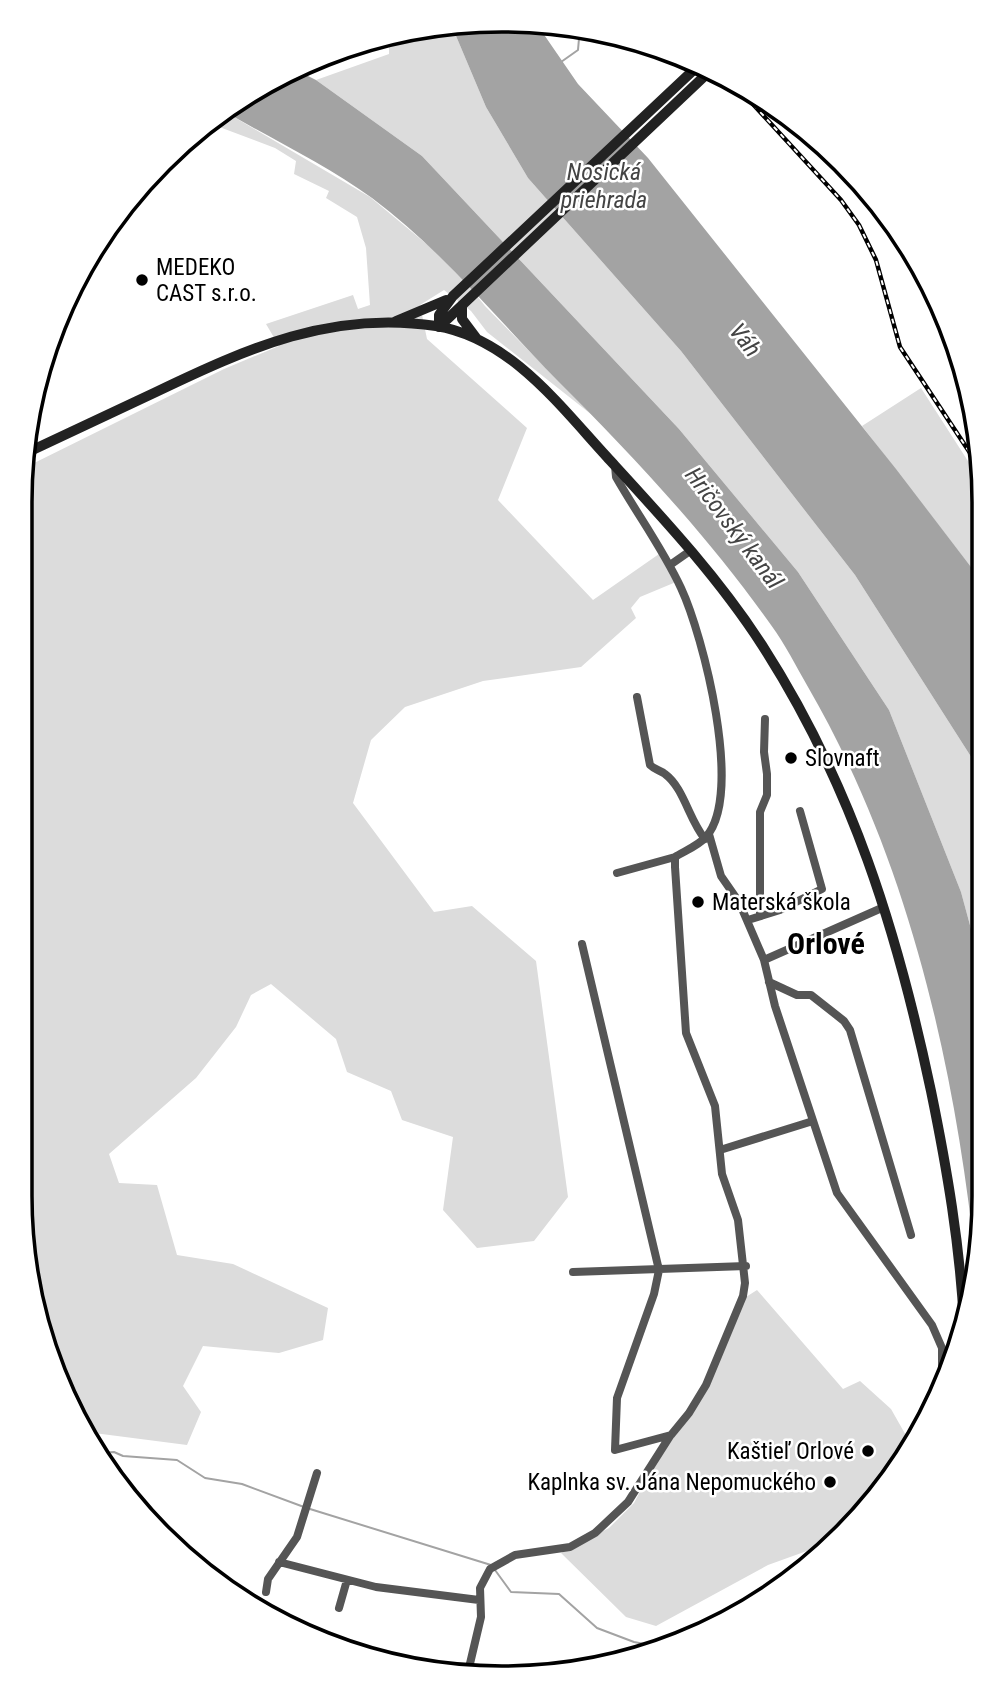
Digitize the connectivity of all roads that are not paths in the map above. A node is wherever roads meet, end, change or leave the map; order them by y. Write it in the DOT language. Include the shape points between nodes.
graph roads {
  1 [pos="694,73"];
  2 [pos="702,76"];
  3 [pos="680,91"];
  4 [pos="456,293"];
  5 [pos="465,302"];
  6 [pos="390,323"];
  7 [pos="439,327"];
  8 [pos="481,343"];
  9 [pos="35,448"];
  10 [pos="615,466"];
  11 [pos="691,551"];
  12 [pos="670,565"];
  13 [pos="637,697"];
  14 [pos="765,719"];
  15 [pos="800,811"];
  16 [pos="707,836"];
  17 [pos="675,858"];
  18 [pos="617,873"];
  19 [pos="884,907"];
  20 [pos="760,915"];
  21 [pos="748,920"];
  22 [pos="582,943"];
  23 [pos="764,960"];
  24 [pos="769,982"];
  25 [pos="813,1121"];
  26 [pos="720,1150"];
  27 [pos="911,1235"];
  28 [pos="746,1266"];
  29 [pos="659,1270"];
  30 [pos="573,1272"];
  31 [pos="962,1290"];
  32 [pos="942,1362"];
  33 [pos="671,1435"];
  34 [pos="317,1473"];
  35 [pos="279,1562"];
  36 [pos="347,1580"];
  37 [pos="266,1592"];
  38 [pos="479,1600"];
  39 [pos="339,1608"];
  40 [pos="470,1664"];
  1 -- 3 [label="main road"];
  2 -- 3 [label="main road"];
  3 -- 4 [label="main road"];
  3 -- 5 [label="main road"];
  4 -- 6 [label="main road" via="422,313"];
  4 -- 7 [label="main road" via="439,315"];
  5 -- 7 [label="main road"];
  5 -- 8 [label="main road" via="464,323"];
  6 -- 7 [label="main road"];
  6 -- 9 [label="main road" via="333,327 264,343"];
  7 -- 8 [label="main road"];
  8 -- 10 [label="main road" via="526,370"];
  10 -- 11 [label="main road"];
  10 -- 12 [label="street" via="616,477"];
  11 -- 12 [label="street"];
  11 -- 19 [label="main road" via="762,645 824,753 867,851"];
  12 -- 16 [label="street" via="692,614 713,698 722,792"];
  13 -- 16 [label="street" via="650,765 665,774 682,798 692,824"];
  14 -- 20 [label="street" via="767,795 760,812"];
  15 -- 20 [label="street" via="822,889"];
  16 -- 17 [label="street"];
  16 -- 21 [label="street" via="721,876"];
  17 -- 18 [label="street"];
  17 -- 26 [label="street" via="686,1032 715,1106"];
  19 -- 23 [label="street"];
  19 -- 31 [label="main road" via="915,1017 947,1172"];
  20 -- 21 [label="street"];
  21 -- 23 [label="street"];
  22 -- 29 [label="street"];
  23 -- 24 [label="street"];
  24 -- 25 [label="street"];
  24 -- 27 [label="street" via="797,995 811,995 850,1030"];
  25 -- 26 [label="street"];
  25 -- 32 [label="street" via="837,1193 932,1325 942,1348"];
  26 -- 28 [label="street"];
  28 -- 29 [label="street"];
  28 -- 33 [label="street" via="743,1296 705,1385"];
  29 -- 30 [label="street"];
  29 -- 33 [label="street" via="617,1398 615,1450"];
  33 -- 38 [label="street" via="628,1502 595,1533 570,1547 516,1555 492,1568 480,1588"];
  34 -- 35 [label="street" via="297,1538"];
  35 -- 36 [label="street"];
  35 -- 37 [label="street"];
  36 -- 38 [label="street" via="421,1595"];
  36 -- 39 [label="street"];
  38 -- 40 [label="street" via="481,1616"];
}
